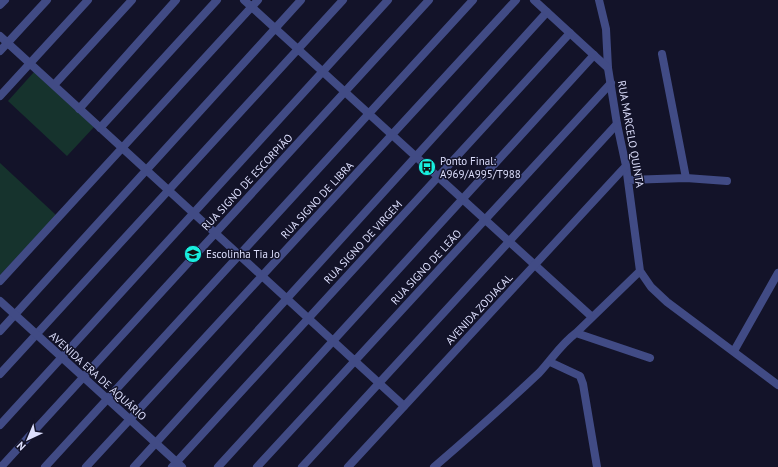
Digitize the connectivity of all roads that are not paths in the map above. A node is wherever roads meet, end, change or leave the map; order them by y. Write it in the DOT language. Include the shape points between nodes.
graph roads {
  1 [pos="5,0"];
  2 [pos="47,0"];
  3 [pos="88,0"];
  4 [pos="132,0"];
  5 [pos="176,0"];
  6 [pos="217,0"];
  7 [pos="244,0"];
  8 [pos="258,0"];
  9 [pos="301,0"];
  10 [pos="343,0"];
  11 [pos="388,0"];
  12 [pos="429,0"];
  13 [pos="473,0"];
  14 [pos="516,0"];
  15 [pos="534,0"];
  16 [pos="599,0"];
  17 [pos="0,5"];
  18 [pos="252,7"];
  19 [pos="547,12"];
  20 [pos="275,28"];
  21 [pos="570,33"];
  22 [pos="0,36"];
  23 [pos="8,43"];
  24 [pos="298,49"];
  25 [pos="0,51"];
  26 [pos="662,54"];
  27 [pos="594,55"];
  28 [pos="30,63"];
  29 [pos="608,68"];
  30 [pos="322,72"];
  31 [pos="611,83"];
  32 [pos="54,85"];
  33 [pos="345,92"];
  34 [pos="0,96"];
  35 [pos="79,109"];
  36 [pos="369,114"];
  37 [pos="617,124"];
  38 [pos="100,128"];
  39 [pos="392,135"];
  40 [pos="122,148"];
  41 [pos="416,157"];
  42 [pos="626,166"];
  43 [pos="146,170"];
  44 [pos="438,177"];
  45 [pos="686,178"];
  46 [pos="628,180"];
  47 [pos="726,181"];
  48 [pos="168,190"];
  49 [pos="462,199"];
  50 [pos="193,213"];
  51 [pos="485,220"];
  52 [pos="215,233"];
  53 [pos="509,242"];
  54 [pos="239,255"];
  55 [pos="534,265"];
  56 [pos="640,271"];
  57 [pos="778,273"];
  58 [pos="262,276"];
  59 [pos="0,281"];
  60 [pos="287,299"];
  61 [pos="0,301"];
  62 [pos="15,314"];
  63 [pos="592,317"];
  64 [pos="308,318"];
  65 [pos="0,331"];
  66 [pos="576,333"];
  67 [pos="36,334"];
  68 [pos="333,341"];
  69 [pos="734,351"];
  70 [pos="62,357"];
  71 [pos="650,358"];
  72 [pos="355,361"];
  73 [pos="550,362"];
  74 [pos="0,374"];
  75 [pos="83,377"];
  76 [pos="379,383"];
  77 [pos="778,385"];
  78 [pos="107,399"];
  79 [pos="404,406"];
  80 [pos="130,419"];
  81 [pos="0,425"];
  82 [pos="156,443"];
  83 [pos="177,465"];
  84 [pos="1,467"];
  85 [pos="45,467"];
  86 [pos="86,467"];
  87 [pos="134,467"];
  88 [pos="218,467"];
  89 [pos="258,467"];
  90 [pos="302,467"];
  91 [pos="348,467"];
  92 [pos="434,467"];
  93 [pos="597,467"];
  1 -- 17 [label="street"];
  2 -- 23 [label="street"];
  3 -- 28 [label="street"];
  4 -- 32 [label="street"];
  5 -- 35 [label="street"];
  6 -- 38 [label="street"];
  7 -- 18 [label="street"];
  8 -- 18 [label="street"];
  9 -- 20 [label="street"];
  10 -- 24 [label="street"];
  11 -- 30 [label="street"];
  12 -- 33 [label="street, RUA SIGNO DE ESCORPIÃO"];
  13 -- 36 [label="street"];
  14 -- 39 [label="street, RUA SIGNO DE LIBRA"];
  15 -- 19 [label="street"];
  16 -- 29 [label="street, RUA MARCELO QUINTA" via="606,29"];
  18 -- 20 [label="street"];
  18 -- 40 [label="street"];
  19 -- 21 [label="street"];
  19 -- 41 [label="street"];
  20 -- 24 [label="street"];
  20 -- 43 [label="street"];
  21 -- 27 [label="street"];
  21 -- 44 [label="street, RUA SIGNO DE VIRGEM"];
  22 -- 23 [label="street"];
  23 -- 25 [label="street"];
  23 -- 28 [label="street"];
  24 -- 30 [label="street"];
  24 -- 48 [label="street"];
  26 -- 45 [label="street"];
  27 -- 29 [label="street"];
  27 -- 49 [label="street"];
  28 -- 32 [label="street"];
  28 -- 34 [label="street"];
  29 -- 31 [label="street, RUA MARCELO QUINTA"];
  30 -- 33 [label="street"];
  30 -- 50 [label="street"];
  31 -- 37 [label="street, RUA MARCELO QUINTA"];
  31 -- 51 [label="street, RUA SIGNO DE LEÃO"];
  32 -- 35 [label="street"];
  33 -- 36 [label="street"];
  33 -- 52 [label="street, RUA SIGNO DE ESCORPIÃO"];
  35 -- 38 [label="street"];
  36 -- 39 [label="street"];
  36 -- 54 [label="street"];
  37 -- 42 [label="street, RUA MARCELO QUINTA"];
  37 -- 53 [label="street"];
  38 -- 40 [label="street"];
  39 -- 41 [label="street"];
  39 -- 58 [label="street, RUA SIGNO DE LIBRA"];
  40 -- 43 [label="street"];
  40 -- 59 [label="street"];
  41 -- 44 [label="street"];
  41 -- 60 [label="street"];
  42 -- 46 [label="street, RUA MARCELO QUINTA"];
  42 -- 55 [label="street, AVENIDA ZODIACAL"];
  43 -- 48 [label="street"];
  43 -- 62 [label="street"];
  44 -- 49 [label="street"];
  44 -- 64 [label="street, RUA SIGNO DE VIRGEM"];
  45 -- 46 [label="street"];
  45 -- 47 [label="street"];
  46 -- 56 [label="street, RUA MARCELO QUINTA"];
  48 -- 50 [label="street"];
  48 -- 67 [label="street"];
  49 -- 51 [label="street"];
  49 -- 68 [label="street"];
  50 -- 52 [label="street"];
  50 -- 70 [label="street"];
  51 -- 53 [label="street"];
  51 -- 72 [label="street, RUA SIGNO DE LEÃO"];
  52 -- 54 [label="street"];
  52 -- 75 [label="street, RUA SIGNO DE ESCORPIÃO"];
  53 -- 55 [label="street"];
  53 -- 76 [label="street"];
  54 -- 58 [label="street"];
  54 -- 78 [label="street"];
  55 -- 63 [label="street"];
  55 -- 79 [label="street, AVENIDA ZODIACAL"];
  56 -- 63 [label="street"];
  56 -- 69 [label="street" via="651,288 667,302"];
  57 -- 69 [label="street"];
  58 -- 60 [label="street"];
  58 -- 80 [label="street, RUA SIGNO DE LIBRA"];
  60 -- 64 [label="street"];
  60 -- 82 [label="street"];
  61 -- 62 [label="street, AVENIDA ERA DE AQUÁRIO"];
  62 -- 65 [label="street"];
  62 -- 67 [label="street, AVENIDA ERA DE AQUÁRIO"];
  63 -- 66 [label="street"];
  64 -- 68 [label="street"];
  64 -- 83 [label="street, RUA SIGNO DE VIRGEM"];
  66 -- 71 [label="street"];
  66 -- 73 [label="street" via="557,350"];
  67 -- 70 [label="street, AVENIDA ERA DE AQUÁRIO"];
  67 -- 74 [label="street"];
  68 -- 72 [label="street"];
  68 -- 88 [label="street"];
  69 -- 77 [label="street"];
  70 -- 75 [label="street, AVENIDA ERA DE AQUÁRIO"];
  70 -- 81 [label="street"];
  72 -- 76 [label="street"];
  72 -- 89 [label="street, RUA SIGNO DE LEÃO"];
  73 -- 92 [label="street"];
  73 -- 93 [label="street" via="580,376"];
  75 -- 78 [label="street, AVENIDA ERA DE AQUÁRIO"];
  75 -- 84 [label="street, RUA SIGNO DE ESCORPIÃO"];
  76 -- 79 [label="street"];
  76 -- 90 [label="street"];
  78 -- 80 [label="street, AVENIDA ERA DE AQUÁRIO"];
  78 -- 85 [label="street"];
  79 -- 91 [label="street, AVENIDA ZODIACAL"];
  80 -- 82 [label="street, AVENIDA ERA DE AQUÁRIO"];
  80 -- 86 [label="street, RUA SIGNO DE LIBRA"];
  82 -- 83 [label="street, AVENIDA ERA DE AQUÁRIO"];
  82 -- 87 [label="street"];
}
